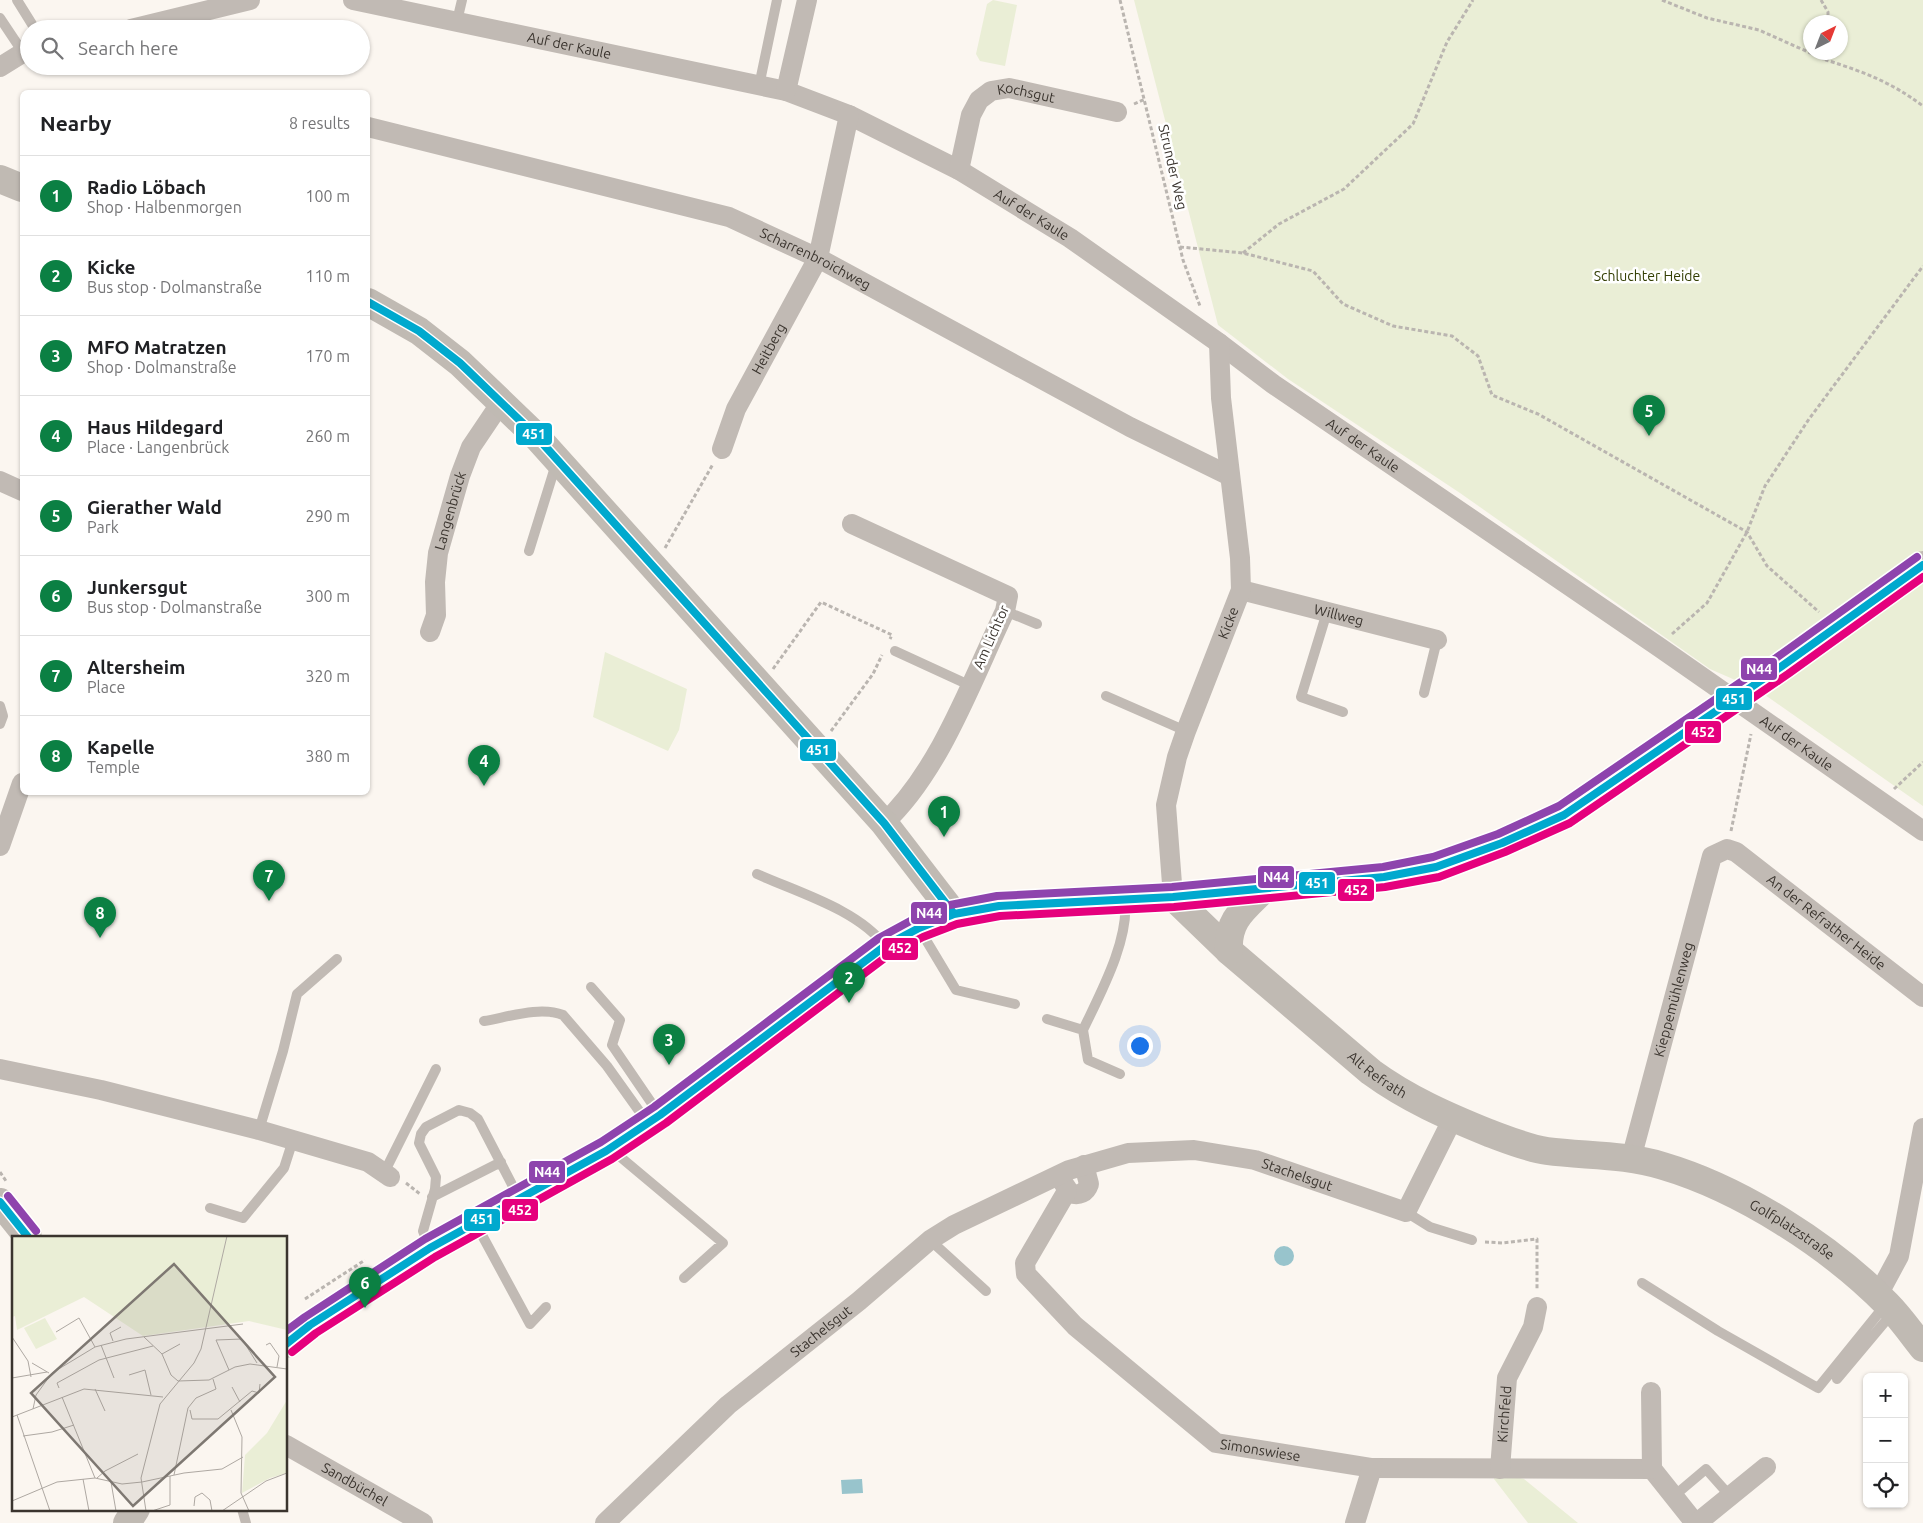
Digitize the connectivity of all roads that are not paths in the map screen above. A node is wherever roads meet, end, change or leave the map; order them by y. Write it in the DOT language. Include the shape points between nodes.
graph roads {
  1 [pos="17,0"];
  2 [pos="250,0"];
  3 [pos="353,0"];
  4 [pos="462,0"];
  5 [pos="777,0"];
  6 [pos="807,0"];
  7 [pos="0,18"];
  8 [pos="29,20"];
  9 [pos="168,20"];
  10 [pos="457,21"];
  11 [pos="20,43"];
  12 [pos="20,54"];
  13 [pos="0,67"];
  14 [pos="759,86"];
  15 [pos="786,91"];
  16 [pos="1116,112"];
  17 [pos="848,115"];
  18 [pos="370,127"];
  19 [pos="960,170"];
  20 [pos="0,179"];
  21 [pos="20,187"];
  22 [pos="818,258"];
  23 [pos="370,303"];
  24 [pos="1216,340"];
  25 [pos="502,401"];
  26 [pos="722,449"];
  27 [pos="557,461"];
  28 [pos="1230,476"];
  29 [pos="0,481"];
  30 [pos="20,490"];
  31 [pos="852,524"];
  32 [pos="530,551"];
  33 [pos="1923,565"];
  34 [pos="1241,590"];
  35 [pos="1005,611"];
  36 [pos="1327,612"];
  37 [pos="1037,624"];
  38 [pos="430,632"];
  39 [pos="1437,640"];
  40 [pos="890,648"];
  41 [pos="970,685"];
  42 [pos="1424,693"];
  43 [pos="1106,696"];
  44 [pos="1732,699"];
  45 [pos="0,706"];
  46 [pos="1343,712"];
  47 [pos="0,724"];
  48 [pos="1186,731"];
  49 [pos="20,789"];
  50 [pos="884,823"];
  51 [pos="1923,831"];
  52 [pos="0,846"];
  53 [pos="1727,848"];
  54 [pos="757,874"];
  55 [pos="1264,889"];
  56 [pos="1173,897"];
  57 [pos="1125,899"];
  58 [pos="954,914"];
  59 [pos="919,928"];
  60 [pos="885,946"];
  61 [pos="1229,951"];
  62 [pos="337,959"];
  63 [pos="591,987"];
  64 [pos="1923,997"];
  65 [pos="1015,1004"];
  66 [pos="1047,1019"];
  67 [pos="484,1021"];
  68 [pos="1083,1030"];
  69 [pos="436,1069"];
  70 [pos="0,1070"];
  71 [pos="1120,1074"];
  72 [pos="1453,1118"];
  73 [pos="654,1119"];
  74 [pos="1923,1128"];
  75 [pos="259,1130"];
  76 [pos="293,1140"];
  77 [pos="610,1148"];
  78 [pos="1631,1159"];
  79 [pos="501,1162"];
  80 [pos="387,1175"];
  81 [pos="1064,1183"];
  82 [pos="519,1199"];
  83 [pos="432,1200"];
  84 [pos="0,1204"];
  85 [pos="210,1208"];
  86 [pos="1406,1212"];
  87 [pos="476,1224"];
  88 [pos="27,1236"];
  89 [pos="930,1240"];
  90 [pos="1472,1240"];
  91 [pos="430,1248"];
  92 [pos="684,1278"];
  93 [pos="1642,1284"];
  94 [pos="986,1291"];
  95 [pos="1886,1303"];
  96 [pos="546,1307"];
  97 [pos="1537,1307"];
  98 [pos="288,1342"];
  99 [pos="1923,1348"];
  100 [pos="1836,1380"];
  101 [pos="1651,1392"];
  102 [pos="288,1446"];
  103 [pos="1766,1467"];
  104 [pos="1372,1468"];
  105 [pos="1500,1469"];
  106 [pos="1652,1469"];
  107 [pos="1674,1496"];
  108 [pos="1730,1496"];
  109 [pos="135,1510"];
  110 [pos="242,1510"];
  111 [pos="127,1523"];
  112 [pos="246,1523"];
  113 [pos="423,1523"];
  114 [pos="605,1523"];
  115 [pos="1355,1523"];
  116 [pos="1696,1523"];
  1 -- 8 [label="lane"];
  2 -- 9 [label="street"];
  3 -- 10 [label="street, Auf der Kaule"];
  4 -- 10 [label="lane"];
  5 -- 14 [label="lane"];
  6 -- 15 [label="street"];
  7 -- 11 [label="lane"];
  10 -- 14 [label="street, Auf der Kaule"];
  12 -- 13 [label="street"];
  14 -- 15 [label="street, Auf der Kaule"];
  15 -- 17 [label="street, Auf der Kaule"];
  16 -- 19 [label="street, Kochsgut" via="1009,88 991,90 971,115"];
  17 -- 19 [label="street, Auf der Kaule"];
  17 -- 22 [label="street, Heitberg"];
  18 -- 22 [label="street, Scharrenbroichweg" via="729,217"];
  19 -- 24 [label="street, Auf der Kaule" via="1070,238"];
  20 -- 21 [label="street"];
  22 -- 26 [label="street, Heitberg" via="736,409"];
  22 -- 28 [label="street, Scharrenbroichweg" via="1130,427"];
  23 -- 25 [label="street" via="419,332"];
  24 -- 28 [label="street, Kicke"];
  24 -- 44 [label="street, Auf der Kaule" via="1273,384"];
  25 -- 27 [label="street"];
  25 -- 38 [label="street, Langenbrück" via="471,446 460,476 438,553 436,615"];
  27 -- 32 [label="lane"];
  27 -- 50 [label="street"];
  28 -- 34 [label="street, Kicke"];
  29 -- 30 [label="street"];
  31 -- 35 [label="street, Am Lichtor" via="1008,596"];
  33 -- 44 [label="street"];
  34 -- 36 [label="street, Willweg"];
  34 -- 48 [label="street, Kicke"];
  35 -- 37 [label="lane"];
  35 -- 41 [label="street, Am Lichtor"];
  36 -- 39 [label="street, Willweg"];
  36 -- 46 [label="lane" via="1301,697"];
  39 -- 42 [label="lane"];
  40 -- 41 [label="lane"];
  41 -- 50 [label="street, Am Lichtor" via="935,758 902,805"];
  43 -- 48 [label="lane"];
  44 -- 51 [label="street, Auf der Kaule"];
  44 -- 55 [label="street" via="1564,815 1502,843 1436,867 1409,873"];
  45 -- 47 [label="lane" via="4,716"];
  48 -- 56 [label="street, Kicke" via="1166,804"];
  49 -- 52 [label="street"];
  50 -- 58 [label="street"];
  53 -- 64 [label="street, An der Refrather Heide"];
  53 -- 78 [label="street, Kieppemühlenweg" via="1712,856"];
  54 -- 60 [label="lane" via="839,910 875,932"];
  55 -- 56 [label="street"];
  55 -- 61 [label="street" via="1236,916 1228,936"];
  56 -- 57 [label="street"];
  56 -- 61 [label="street, Alt Refrath"];
  57 -- 58 [label="street" via="998,906"];
  57 -- 68 [label="lane" via="1127,918 1106,980"];
  58 -- 59 [label="street"];
  59 -- 60 [label="street"];
  59 -- 65 [label="lane" via="956,990"];
  60 -- 73 [label="street"];
  61 -- 72 [label="street, Alt Refrath" via="1372,1072 1415,1101"];
  62 -- 75 [label="lane" via="297,994"];
  63 -- 73 [label="lane" via="620,1020 612,1045"];
  66 -- 68 [label="lane"];
  67 -- 73 [label="lane" via="543,1011 563,1015"];
  68 -- 71 [label="lane" via="1088,1060"];
  69 -- 80 [label="lane"];
  70 -- 75 [label="street" via="101,1090"];
  72 -- 78 [label="street, Alt Refrath" via="1527,1147"];
  72 -- 86 [label="street"];
  73 -- 77 [label="street"];
  74 -- 95 [label="street" via="1899,1256"];
  75 -- 76 [label="street"];
  76 -- 80 [label="street" via="368,1162"];
  76 -- 85 [label="lane" via="284,1168 243,1218"];
  77 -- 82 [label="street"];
  77 -- 92 [label="lane" via="724,1244"];
  78 -- 95 [label="street, Golfplatzstraße" via="1662,1165 1728,1191 1829,1254"];
  79 -- 82 [label="lane"];
  79 -- 83 [label="lane"];
  79 -- 83 [label="lane" via="478,1119 470,1113 459,1110 426,1127 419,1143 436,1177"];
  81 -- 86 [label="street, Stachelsgut" via="1084,1165 1128,1153 1194,1150 1255,1160"];
  81 -- 89 [label="street, Stachelsgut" via="954,1225"];
  81 -- 104 [label="street, Simonswiese" via="1025,1263 1026,1274 1075,1326 1216,1443"];
  82 -- 87 [label="street"];
  83 -- 91 [label="lane" via="423,1231"];
  84 -- 88 [label="street"];
  86 -- 90 [label="lane" via="1430,1227"];
  87 -- 91 [label="street"];
  87 -- 96 [label="lane" via="530,1324"];
  89 -- 94 [label="lane"];
  89 -- 114 [label="street, Stachelsgut" via="728,1405"];
  91 -- 98 [label="street"];
  93 -- 95 [label="lane" via="1818,1388"];
  95 -- 99 [label="street, Golfplatzstraße"];
  95 -- 100 [label="lane"];
  97 -- 105 [label="street, Kirchfeld" via="1534,1327 1507,1378"];
  101 -- 106 [label="street"];
  102 -- 113 [label="street, Sandbüchel"];
  103 -- 108 [label="street"];
  104 -- 105 [label="street, Simonswiese"];
  104 -- 115 [label="street"];
  105 -- 106 [label="street, Simonswiese"];
  106 -- 107 [label="street"];
  107 -- 108 [label="lane" via="1706,1469"];
  107 -- 116 [label="street"];
  108 -- 116 [label="street"];
  109 -- 111 [label="street"];
  110 -- 112 [label="lane"];
}
